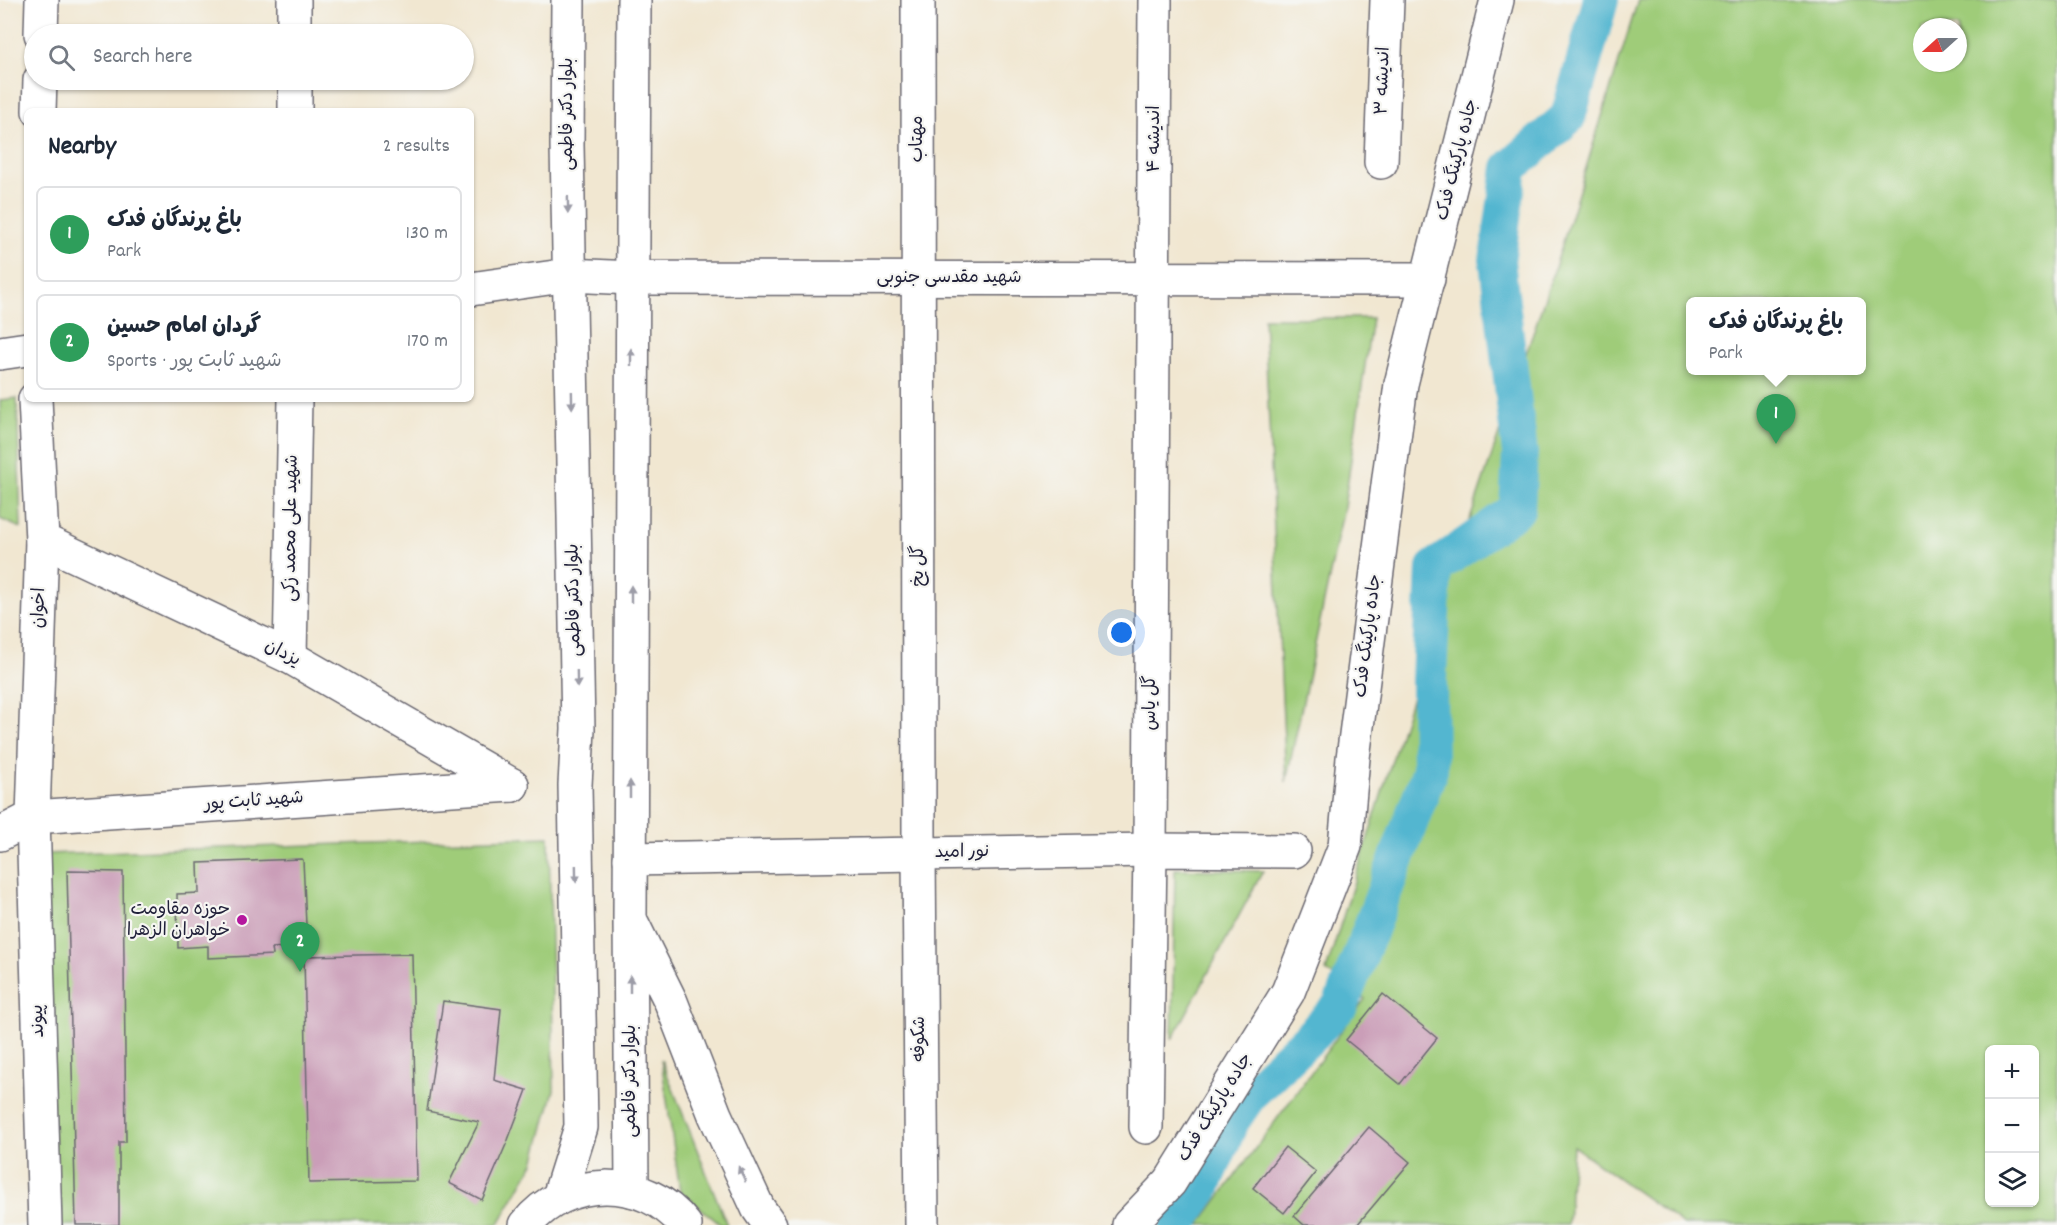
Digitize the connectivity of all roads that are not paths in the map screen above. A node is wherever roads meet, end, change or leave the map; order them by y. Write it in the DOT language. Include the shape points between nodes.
graph roads {
  1 [pos="42,0"];
  2 [pos="294,0"];
  3 [pos="568,0"];
  4 [pos="634,0"];
  5 [pos="918,0"];
  6 [pos="1155,0"];
  7 [pos="1387,0"];
  8 [pos="1497,0"];
  9 [pos="41,24"];
  10 [pos="294,24"];
  11 [pos="40,90"];
  12 [pos="295,90"];
  13 [pos="39,108"];
  14 [pos="295,108"];
  15 [pos="1381,162"];
  16 [pos="569,275"];
  17 [pos="632,278"];
  18 [pos="918,278"];
  19 [pos="1154,278"];
  20 [pos="1428,279"];
  21 [pos="474,289"];
  22 [pos="24,349"];
  23 [pos="0,353"];
  24 [pos="35,402"];
  25 [pos="295,402"];
  26 [pos="42,540"];
  27 [pos="290,657"];
  28 [pos="512,785"];
  29 [pos="33,817"];
  30 [pos="0,834"];
  31 [pos="1150,850"];
  32 [pos="1294,851"];
  33 [pos="919,854"];
  34 [pos="630,860"];
  35 [pos="630,918"];
  36 [pos="1146,1127"];
  37 [pos="632,1190"];
  38 [pos="559,1197"];
  39 [pos="45,1225"];
  40 [pos="526,1225"];
  41 [pos="686,1225"];
  42 [pos="770,1225"];
  43 [pos="922,1225"];
  44 [pos="1129,1225"];
  1 -- 9 [label="street"];
  2 -- 10 [label="street"];
  3 -- 16 [label="street, بلوار دکتر فاطمی, one-way"];
  4 -- 17 [label="street, بلوار دکتر فاطمی"];
  5 -- 18 [label="street, مهتاب"];
  6 -- 19 [label="street, اندیشه ۴"];
  7 -- 15 [label="street, اندیشه ۳"];
  8 -- 20 [label="street, جاده پارکینگ فدک"];
  11 -- 13 [label="street"];
  12 -- 14 [label="street"];
  16 -- 17 [label="street, شهید مقدسی جنوبی"];
  16 -- 21 [label="street, شهید مقدسی جنوبی"];
  16 -- 38 [label="street, بلوار دکتر فاطمی, one-way" via="581,1127"];
  17 -- 18 [label="street, شهید مقدسی جنوبی"];
  34 -- 17 [label="street, بلوار دکتر فاطمی, one-way"];
  18 -- 19 [label="street, شهید مقدسی جنوبی"];
  18 -- 33 [label="street, گل یخ"];
  19 -- 20 [label="street, شهید مقدسی جنوبی"];
  19 -- 31 [label="street, گل یاس"];
  20 -- 44 [label="street, جاده پارکینگ فدک" via="1401,384 1345,846 1288,992 1170,1182"];
  22 -- 23 [label="street"];
  24 -- 26 [label="street, اخوان"];
  25 -- 27 [label="street, شهید علی محمد زکی"];
  26 -- 27 [label="street, یزدان"];
  26 -- 29 [label="street, اخوان"];
  27 -- 28 [label="street, یزدان"];
  28 -- 29 [label="street, شهید ثابت پور"];
  29 -- 30 [label="street, شهید ثابت پور"];
  29 -- 39 [label="street, پیوند"];
  31 -- 32 [label="street, نور امید"];
  31 -- 33 [label="street, نور امید"];
  31 -- 36 [label="street, گل یاس"];
  33 -- 34 [label="street, نور امید"];
  33 -- 43 [label="street, شکوفه"];
  34 -- 35 [label="street, بلوار دکتر فاطمی"];
  37 -- 35 [label="street, بلوار دکتر فاطمی, one-way"];
  42 -- 35 [label="street, one-way" via="758,1208 715,1116 671,1002"];
  37 -- 38 [label="street" via="607,1186"];
  37 -- 41 [label="street" via="657,1200"];
  38 -- 40 [label="street" via="534,1214"];
}
